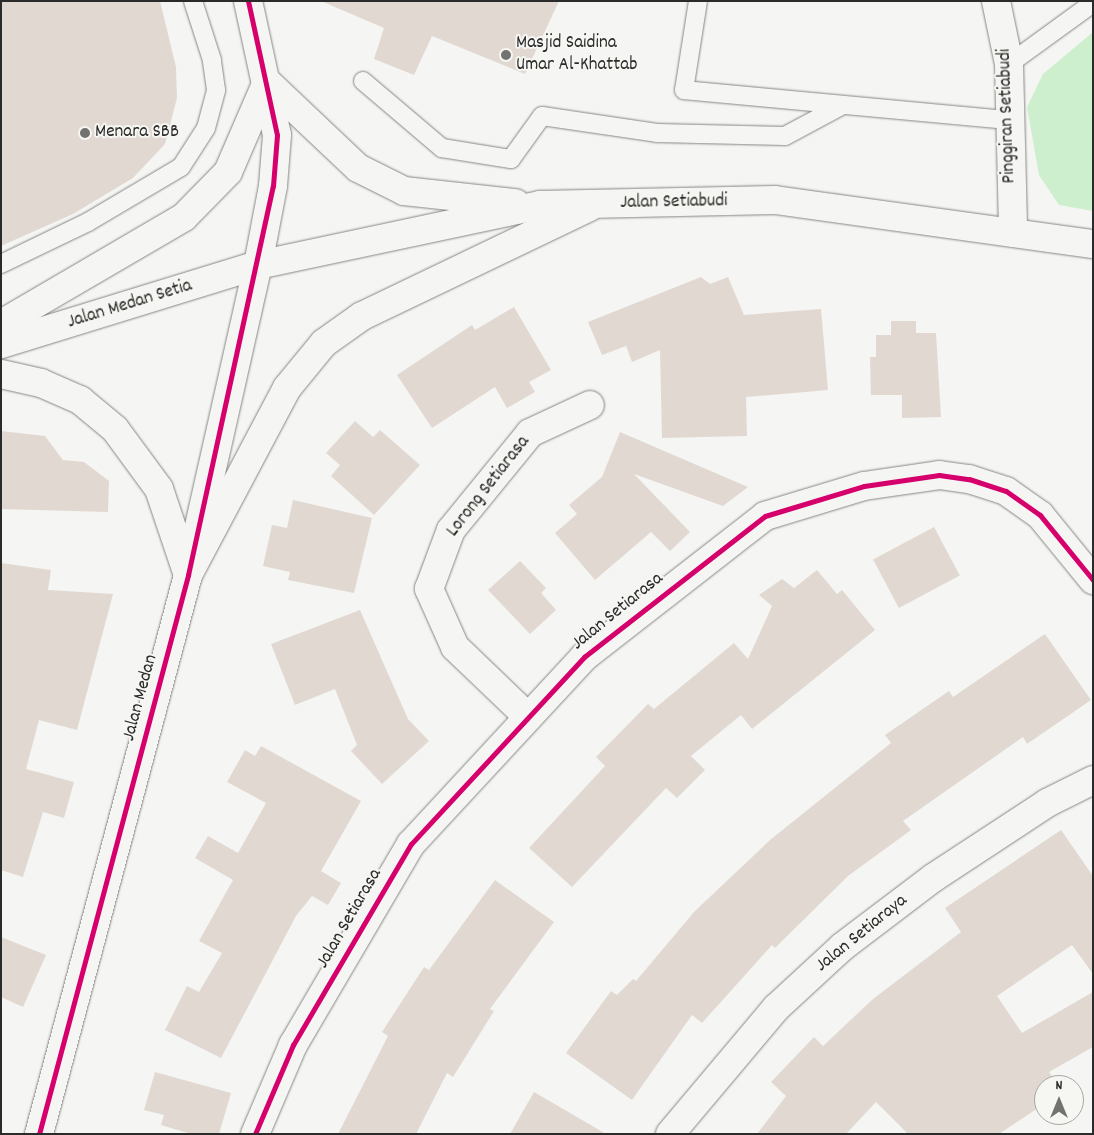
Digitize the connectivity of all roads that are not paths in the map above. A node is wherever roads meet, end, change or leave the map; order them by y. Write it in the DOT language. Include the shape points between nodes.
graph roads {
  1 [pos="193,1"];
  2 [pos="248,1"];
  3 [pos="698,1"];
  4 [pos="996,1"];
  5 [pos="1093,3"];
  6 [pos="1009,64"];
  7 [pos="363,81"];
  8 [pos="267,82"];
  9 [pos="843,105"];
  10 [pos="1008,120"];
  11 [pos="595,204"];
  12 [pos="540,205"];
  13 [pos="1013,233"];
  14 [pos="1093,244"];
  15 [pos="1,264"];
  16 [pos="258,266"];
  17 [pos="2,327"];
  18 [pos="1,374"];
  19 [pos="590,405"];
  20 [pos="188,575"];
  21 [pos="1093,580"];
  22 [pos="528,717"];
  23 [pos="1093,780"];
  24 [pos="39,1134"];
  25 [pos="255,1134"];
  26 [pos="670,1134"];
  1 -- 15 [label="lane" via="212,60 216,90 206,128 181,168 88,222"];
  2 -- 8 [label="street, Jalan Medan"];
  3 -- 9 [label="lane" via="684,90"];
  4 -- 6 [label="street, Pinggiran Setiabudi"];
  5 -- 6 [label="lane"];
  6 -- 10 [label="street, Pinggiran Setiabudi"];
  7 -- 9 [label="lane" via="442,148 511,159 542,116 657,133 785,136"];
  8 -- 12 [label="street" via="358,168 404,191"];
  8 -- 16 [label="street, Jalan Medan" via="277,135 273,186"];
  8 -- 17 [label="street" via="228,172 184,217"];
  9 -- 10 [label="lane"];
  10 -- 13 [label="street, Pinggiran Setiabudi"];
  11 -- 12 [label="street, Jalan Setiabudi"];
  11 -- 13 [label="street, Jalan Setiabudi" via="775,200"];
  11 -- 20 [label="street" via="362,316 324,343 287,388"];
  12 -- 16 [label="street, Jalan Setiabudi"];
  13 -- 14 [label="street, Jalan Setiabudi"];
  16 -- 17 [label="street, Jalan Medan Setia"];
  16 -- 20 [label="street, Jalan Medan"];
  18 -- 20 [label="street" via="41,383 80,400 115,429 159,489"];
  19 -- 22 [label="street, Lorong Setiarasa" via="530,433 451,530 429,589 455,648"];
  20 -- 24 [label="street, Jalan Medan"];
  21 -- 22 [label="street, Jalan Setiarasa" via="1040,515 1006,491 939,475 864,486 765,516 584,657"];
  22 -- 25 [label="street, Jalan Setiarasa" via="411,844 293,1045"];
  23 -- 26 [label="street, Jalan Setiaraya" via="1047,803 933,878 842,947 776,1008"];
}
